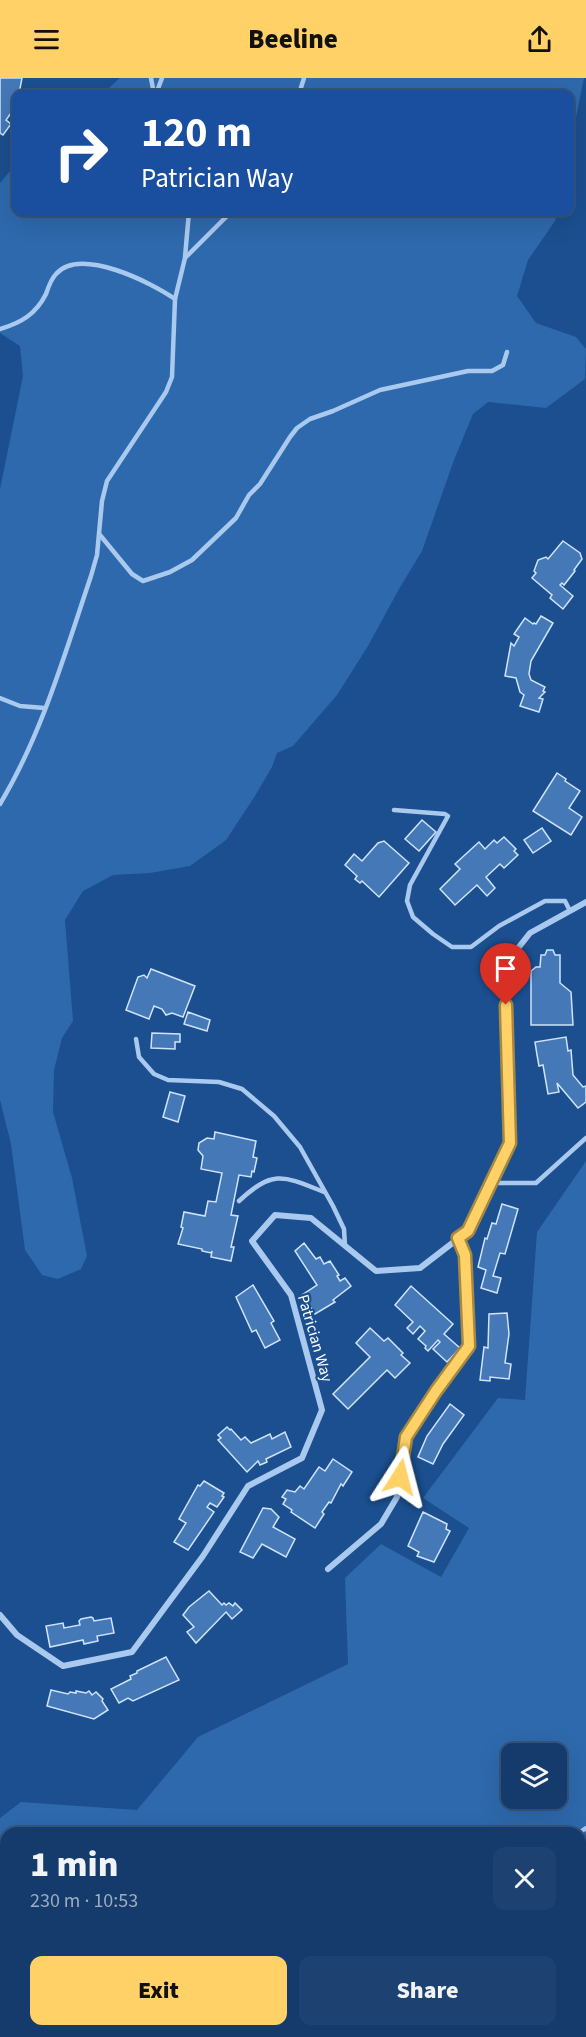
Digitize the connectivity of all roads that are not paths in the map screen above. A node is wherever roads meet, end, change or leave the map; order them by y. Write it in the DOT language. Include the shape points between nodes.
graph roads {
  1 [pos="189,216"];
  2 [pos="227,216"];
  3 [pos="185,258"];
  4 [pos="175,299"];
  5 [pos="0,329"];
  6 [pos="507,352"];
  7 [pos="99,534"];
  8 [pos="0,698"];
  9 [pos="44,708"];
  10 [pos="0,804"];
  11 [pos="394,810"];
  12 [pos="586,902"];
  13 [pos="570,911"];
  14 [pos="136,1039"];
  15 [pos="586,1138"];
  16 [pos="491,1183"];
  17 [pos="324,1192"];
  18 [pos="239,1201"];
  19 [pos="458,1238"];
  20 [pos="345,1246"];
  21 [pos="328,1569"];
  22 [pos="0,1615"];
  1 -- 3 [label="lane"];
  2 -- 3 [label="lane"];
  3 -- 4 [label="lane"];
  4 -- 5 [label="lane" via="137,278 80,263 56,273 40,306 30,317"];
  4 -- 7 [label="lane" via="172,377 106,481"];
  6 -- 7 [label="lane" via="503,365 492,371 468,371 380,390 310,419 290,437 236,518 192,560 170,572 144,581 132,574"];
  7 -- 9 [label="lane" via="91,576"];
  8 -- 9 [label="lane" via="20,706"];
  9 -- 10 [label="lane" via="33,740"];
  11 -- 13 [label="lane" via="448,816 417,869 406,901 413,917 452,947 471,947 499,926 545,901 565,901"];
  12 -- 13 [label="street, Patrician Way"];
  13 -- 16 [label="street, Patrician Way" via="530,933 504,966 510,1143"];
  14 -- 17 [label="lane" via="139,1057 154,1074 168,1080 219,1082 242,1089 274,1116 300,1147"];
  15 -- 16 [label="lane" via="536,1183"];
  16 -- 19 [label="street, Patrician Way" via="468,1231"];
  17 -- 18 [label="lane" via="277,1178 255,1186"];
  17 -- 20 [label="lane" via="344,1229"];
  19 -- 20 [label="street, Patrician Way" via="420,1268 376,1271"];
  19 -- 21 [label="street" via="465,1255 469,1346 406,1437 397,1497 381,1524"];
  20 -- 22 [label="street, Patrician Way" via="311,1218 275,1215 252,1241 291,1295 322,1410 302,1458 248,1486 203,1556 132,1652 63,1666 17,1635"];
}
